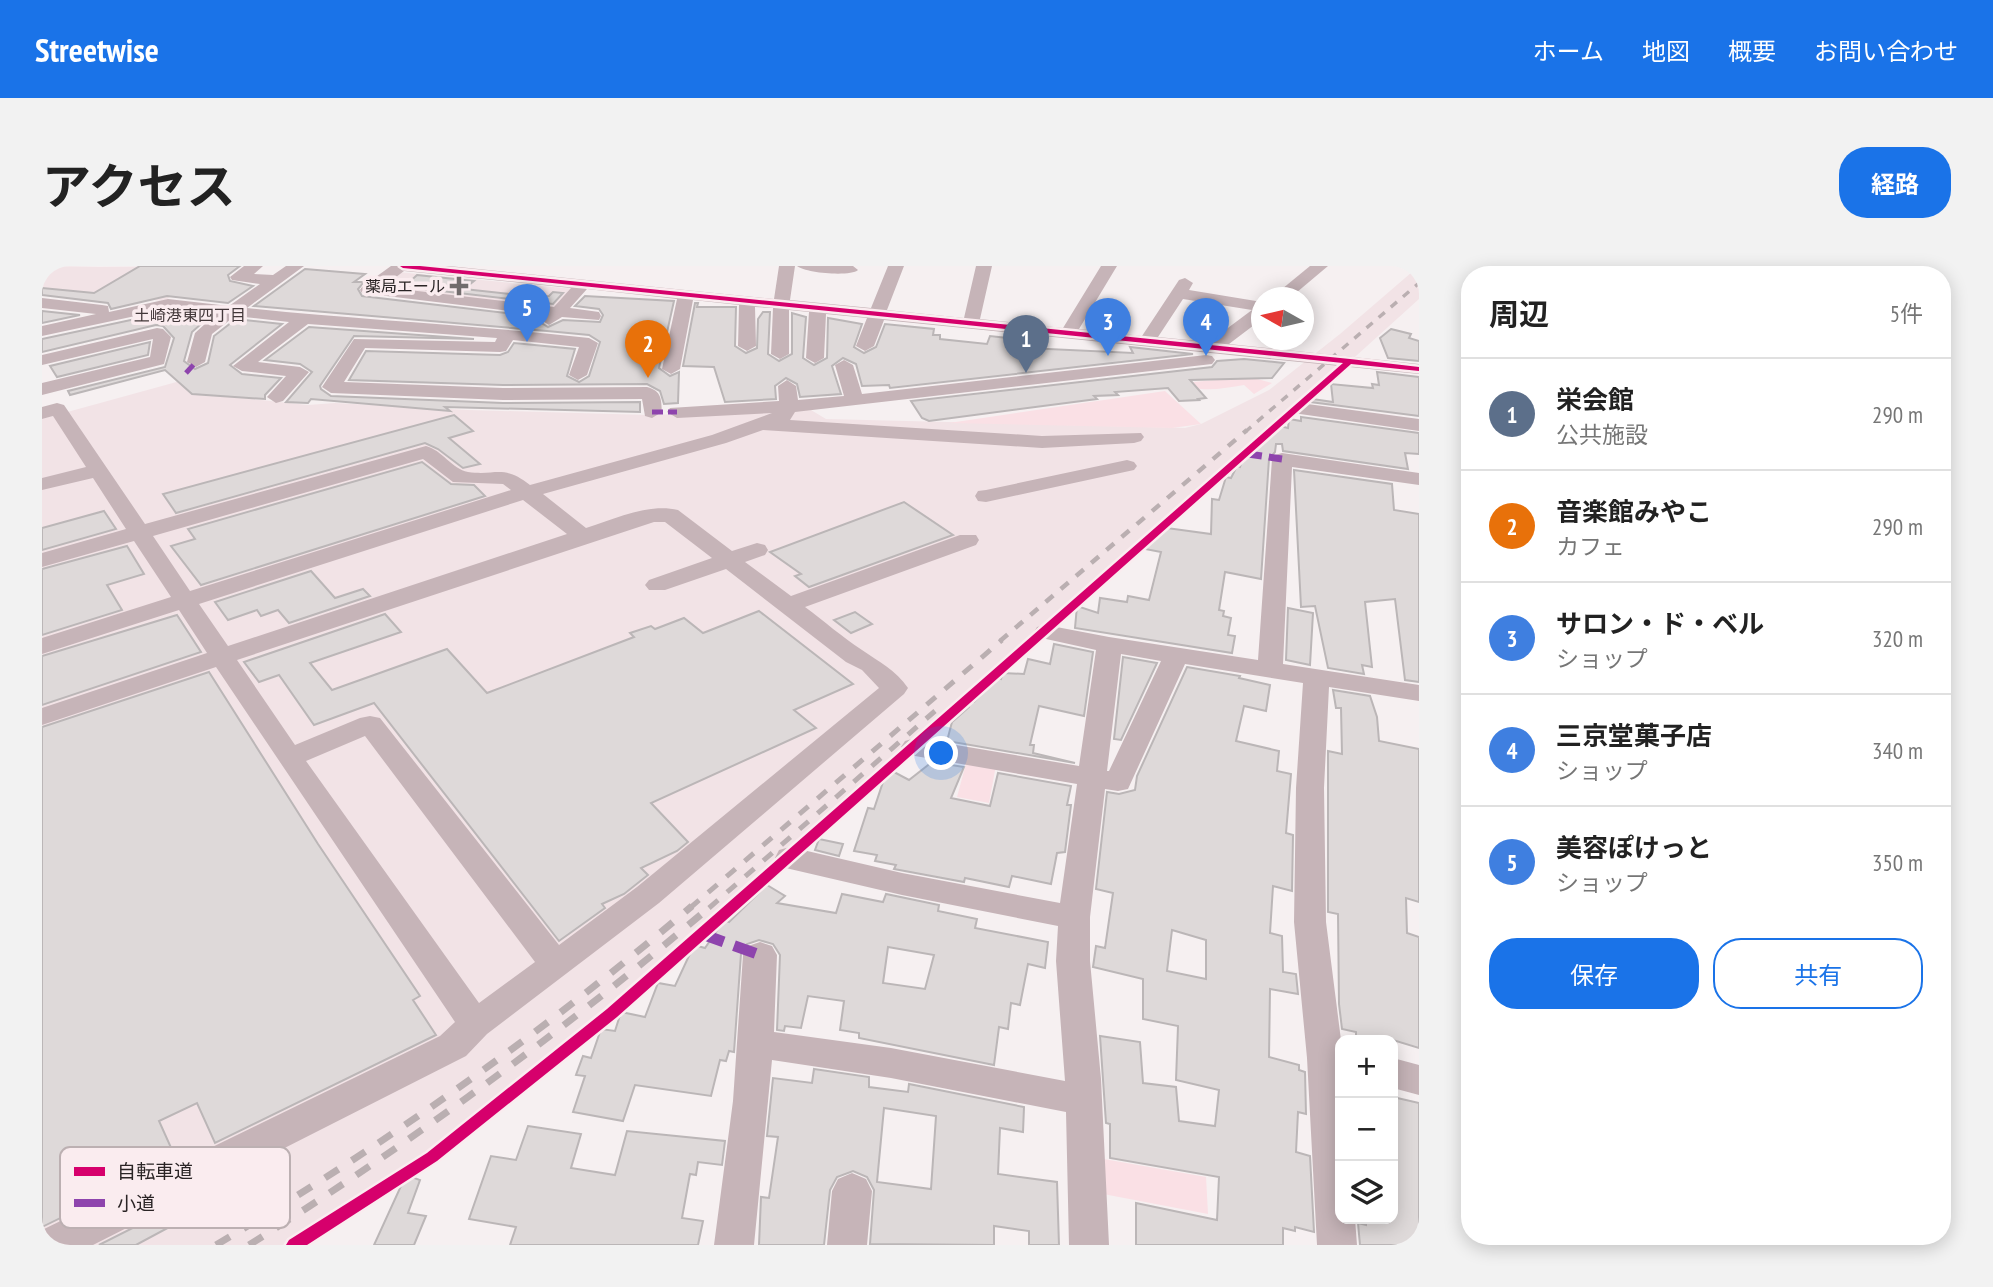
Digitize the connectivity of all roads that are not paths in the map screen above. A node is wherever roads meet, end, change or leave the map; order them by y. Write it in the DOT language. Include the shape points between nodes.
graph roads {
  1 [pos="255,266"];
  2 [pos="296,266"];
  3 [pos="402,266"];
  4 [pos="787,266"];
  5 [pos="806,266"];
  6 [pos="896,266"];
  7 [pos="984,266"];
  8 [pos="1109,266"];
  9 [pos="1321,266"];
  10 [pos="459,269"];
  11 [pos="850,270"];
  12 [pos="276,280"];
  13 [pos="583,284"];
  14 [pos="1293,287"];
  15 [pos="685,294"];
  16 [pos="747,300"];
  17 [pos="42,303"];
  18 [pos="781,304"];
  19 [pos="1251,306"];
  20 [pos="818,308"];
  21 [pos="232,311"];
  22 [pos="558,312"];
  23 [pos="123,313"];
  24 [pos="878,314"];
  25 [pos="593,316"];
  26 [pos="1251,318"];
  27 [pos="304,319"];
  28 [pos="971,323"];
  29 [pos="42,331"];
  30 [pos="1068,333"];
  31 [pos="539,337"];
  32 [pos="504,340"];
  33 [pos="1147,341"];
  34 [pos="423,345"];
  35 [pos="747,346"];
  36 [pos="865,346"];
  37 [pos="1213,348"];
  38 [pos="780,354"];
  39 [pos="1272,354"];
  40 [pos="815,358"];
  41 [pos="158,359"];
  42 [pos="42,360"];
  43 [pos="196,362"];
  44 [pos="844,365"];
  45 [pos="242,366"];
  46 [pos="671,369"];
  47 [pos="1419,369"];
  48 [pos="578,375"];
  49 [pos="787,386"];
  50 [pos="395,390"];
  51 [pos="477,393"];
  52 [pos="276,397"];
  53 [pos="855,401"];
  54 [pos="47,404"];
  55 [pos="788,408"];
  56 [pos="1300,409"];
  57 [pos="652,412"];
  58 [pos="677,412"];
  59 [pos="757,424"];
  60 [pos="1419,425"];
  61 [pos="1134,437"];
  62 [pos="1127,466"];
  63 [pos="99,470"];
  64 [pos="1419,479"];
  65 [pos="42,484"];
  66 [pos="528,492"];
  67 [pos="986,496"];
  68 [pos="140,531"];
  69 [pos="583,536"];
  70 [pos="968,540"];
  71 [pos="757,550"];
  72 [pos="42,560"];
  73 [pos="730,560"];
  74 [pos="657,585"];
  75 [pos="186,601"];
  76 [pos="788,605"];
  77 [pos="1046,632"];
  78 [pos="42,646"];
  79 [pos="1109,646"];
  80 [pos="223,656"];
  81 [pos="1176,657"];
  82 [pos="1270,672"];
  83 [pos="1316,678"];
  84 [pos="1419,694"];
  85 [pos="42,717"];
  86 [pos="915,747"];
  87 [pos="289,758"];
  88 [pos="1093,778"];
  89 [pos="790,858"];
  90 [pos="1074,917"];
  91 [pos="760,955"];
  92 [pos="556,965"];
  93 [pos="475,1024"];
  94 [pos="758,1044"];
  95 [pos="1333,1059"];
  96 [pos="1398,1074"];
  97 [pos="1419,1080"];
  98 [pos="1083,1100"];
  99 [pos="250,1147"];
  100 [pos="852,1191"];
  101 [pos="87,1228"];
  102 [pos="53,1245"];
  103 [pos="734,1245"];
  104 [pos="847,1245"];
  105 [pos="1089,1245"];
  106 [pos="1337,1245"];
  1 -- 12 [label="street" via="239,277"];
  2 -- 12 [label="street"];
  3 -- 10 [label="street"];
  3 -- 22 [label="street" via="368,290"];
  4 -- 18 [label="street"];
  5 -- 11 [label="street"];
  6 -- 24 [label="street"];
  7 -- 28 [label="street"];
  8 -- 30 [label="street"];
  9 -- 14 [label="street"];
  10 -- 13 [label="street"];
  12 -- 21 [label="street"];
  13 -- 15 [label="street" via="647,284"];
  13 -- 22 [label="street"];
  15 -- 16 [label="street"];
  15 -- 46 [label="street"];
  16 -- 18 [label="street"];
  16 -- 35 [label="street"];
  17 -- 23 [label="street"];
  18 -- 20 [label="street"];
  18 -- 38 [label="street"];
  19 -- 33 [label="street" via="1181,288"];
  20 -- 24 [label="street"];
  20 -- 40 [label="street"];
  21 -- 23 [label="street" via="168,304"];
  21 -- 27 [label="street"];
  21 -- 43 [label="street" via="204,333"];
  22 -- 25 [label="street"];
  22 -- 31 [label="street"];
  23 -- 29 [label="street"];
  24 -- 28 [label="street"];
  24 -- 36 [label="street"];
  26 -- 37 [label="street"];
  27 -- 32 [label="street" via="371,327 458,328"];
  27 -- 45 [label="street"];
  28 -- 30 [label="street"];
  30 -- 33 [label="street"];
  31 -- 32 [label="street"];
  31 -- 48 [label="street" via="589,343"];
  32 -- 34 [label="street"];
  32 -- 51 [label="street"];
  33 -- 37 [label="street"];
  34 -- 50 [label="street"];
  34 -- 50 [label="street" via="360,343 331,387"];
  37 -- 39 [label="street"];
  39 -- 47 [label="street"];
  39 -- 53 [label="street"];
  41 -- 42 [label="street" via="162,337 157,333"];
  41 -- 43 [label="street"];
  41 -- 54 [label="street"];
  43 -- 45 [label="street"];
  44 -- 53 [label="street"];
  45 -- 52 [label="street" via="300,372"];
  49 -- 55 [label="street"];
  50 -- 51 [label="street"];
  51 -- 57 [label="street" via="648,393"];
  53 -- 55 [label="street"];
  54 -- 63 [label="street"];
  55 -- 58 [label="street"];
  55 -- 59 [label="street" via="785,415"];
  56 -- 60 [label="street"];
  59 -- 61 [label="street" via="1042,442"];
  59 -- 66 [label="street" via="719,439"];
  62 -- 67 [label="street"];
  63 -- 65 [label="street"];
  63 -- 68 [label="street"];
  64 -- 82 [label="street" via="1282,459"];
  66 -- 68 [label="street" via="508,478 460,478 426,452"];
  66 -- 69 [label="street"];
  66 -- 75 [label="street"];
  68 -- 72 [label="street"];
  68 -- 75 [label="street"];
  69 -- 73 [label="street" via="665,514"];
  69 -- 80 [label="street"];
  70 -- 76 [label="street"];
  71 -- 73 [label="street"];
  73 -- 74 [label="street"];
  73 -- 76 [label="street"];
  75 -- 78 [label="street"];
  75 -- 80 [label="street"];
  76 -- 92 [label="street" via="895,688 648,895"];
  77 -- 79 [label="street"];
  79 -- 81 [label="street"];
  79 -- 88 [label="street"];
  80 -- 85 [label="street"];
  80 -- 87 [label="street"];
  81 -- 82 [label="street"];
  81 -- 88 [label="street" via="1118,782"];
  82 -- 83 [label="street"];
  83 -- 84 [label="street"];
  83 -- 95 [label="street" via="1310,922"];
  86 -- 88 [label="street"];
  87 -- 92 [label="street" via="370,724"];
  87 -- 93 [label="street"];
  88 -- 90 [label="street"];
  89 -- 90 [label="street"];
  90 -- 98 [label="street"];
  91 -- 94 [label="street"];
  92 -- 93 [label="street"];
  93 -- 99 [label="street" via="453,1046"];
  94 -- 98 [label="street" via="891,1063"];
  94 -- 103 [label="street"];
  95 -- 106 [label="street"];
  96 -- 97 [label="street"];
  98 -- 105 [label="street"];
  100 -- 104 [label="street"];
  101 -- 102 [label="street"];
}
